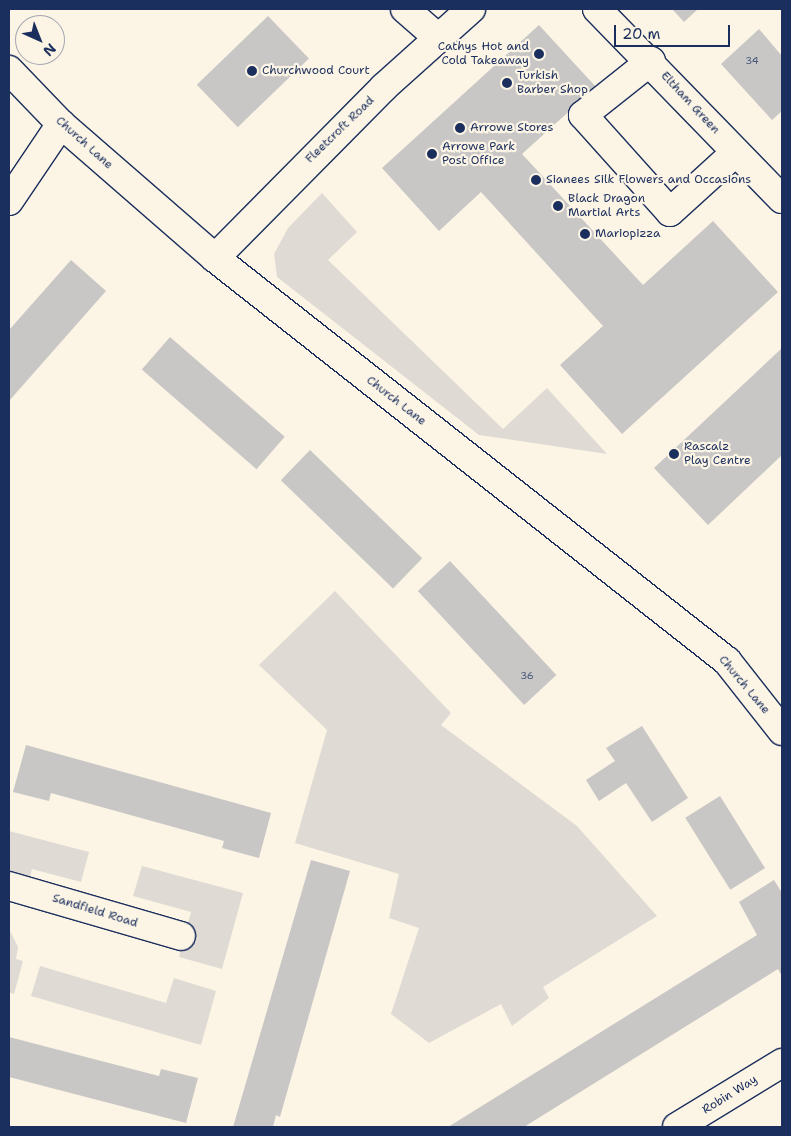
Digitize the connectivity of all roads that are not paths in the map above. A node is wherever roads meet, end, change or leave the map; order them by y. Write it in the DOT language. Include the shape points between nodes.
graph roads {
  1 [pos="405,9"];
  2 [pos="471,9"];
  3 [pos="597,9"];
  4 [pos="437,37"];
  5 [pos="651,61"];
  6 [pos="9,70"];
  7 [pos="61,124"];
  8 [pos="736,152"];
  9 [pos="782,199"];
  10 [pos="9,201"];
  11 [pos="215,258"];
  12 [pos="782,731"];
  13 [pos="9,886"];
  14 [pos="181,936"];
  15 [pos="782,1062"];
  16 [pos="677,1127"];
  1 -- 4 [label="street"];
  2 -- 4 [label="street, Fleetcroft Road"];
  3 -- 5 [label="street, Eltham Green"];
  4 -- 11 [label="street, Fleetcroft Road"];
  5 -- 8 [label="street, Eltham Green"];
  5 -- 8 [label="street" via="583,115 670,212"];
  6 -- 7 [label="street, Church Lane"];
  7 -- 10 [label="street"];
  7 -- 11 [label="street, Church Lane"];
  8 -- 9 [label="street, Eltham Green"];
  11 -- 12 [label="street, Church Lane" via="727,661"];
  13 -- 14 [label="street, Sandfield Road"];
  15 -- 16 [label="street, Robin Way"];
}
